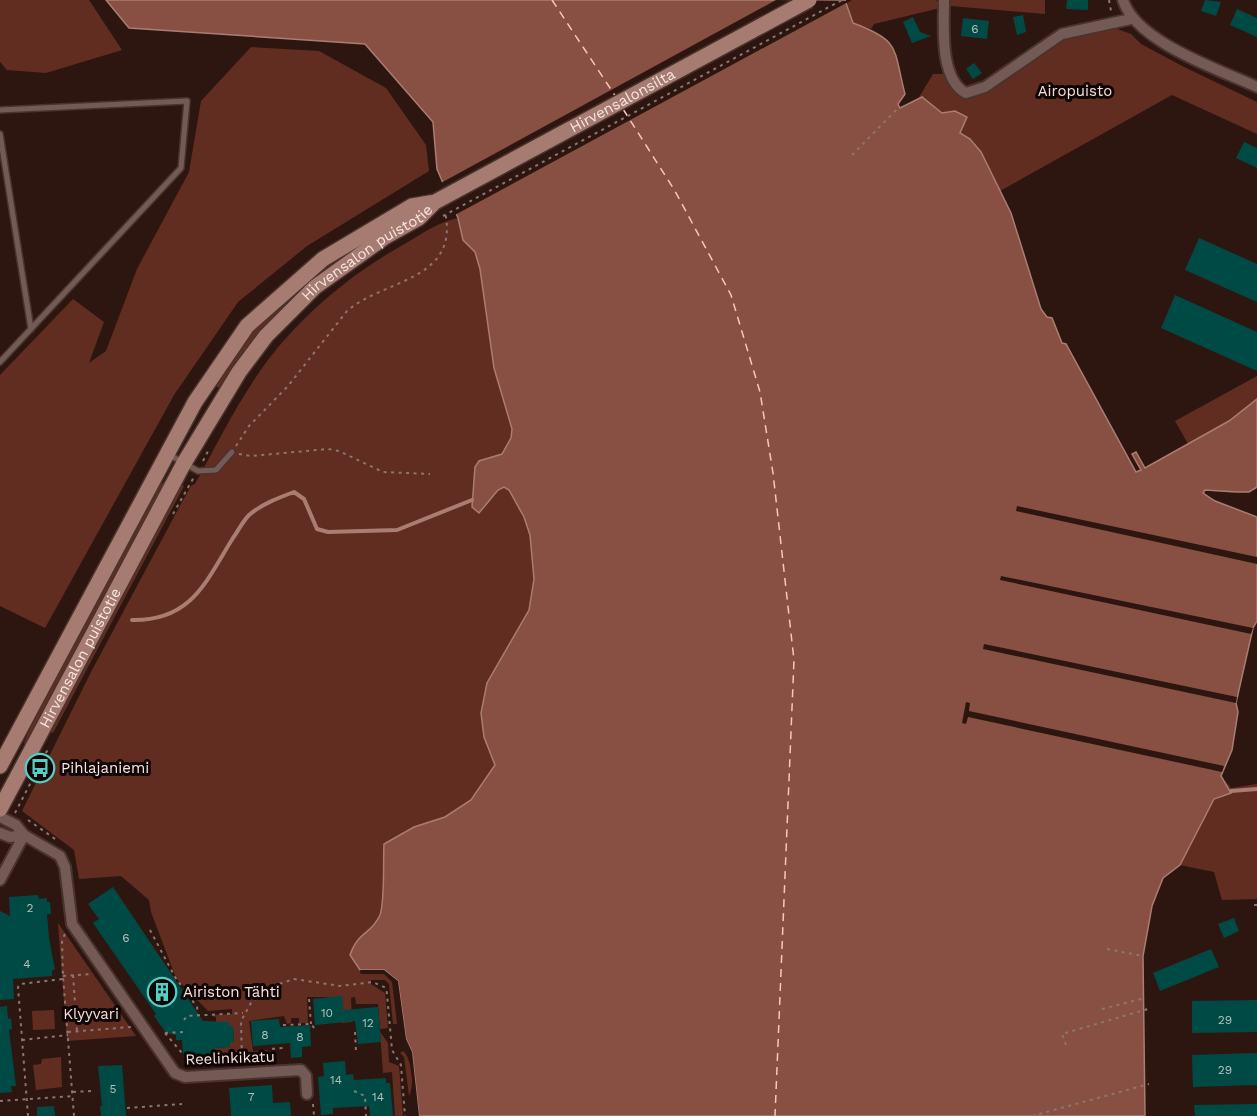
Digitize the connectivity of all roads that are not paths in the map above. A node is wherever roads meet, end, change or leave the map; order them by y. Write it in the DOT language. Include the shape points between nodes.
graph roads {
  1 [pos="809,0"];
  2 [pos="944,0"];
  3 [pos="1123,0"];
  4 [pos="1131,19"];
  5 [pos="1257,87"];
  6 [pos="0,110"];
  7 [pos="0,134"];
  8 [pos="440,206"];
  9 [pos="31,329"];
  10 [pos="0,362"];
  11 [pos="232,453"];
  12 [pos="167,454"];
  13 [pos="184,463"];
  14 [pos="0,766"];
  15 [pos="8,811"];
  16 [pos="0,817"];
  17 [pos="0,833"];
  18 [pos="24,835"];
  19 [pos="0,880"];
  20 [pos="307,1094"];
  1 -- 8 [label="main road, Hirvensalonsilta, bridge"];
  2 -- 4 [label="street" via="947,64 966,93 985,87 1062,34"];
  3 -- 4 [label="street"];
  4 -- 5 [label="street" via="1160,42"];
  6 -- 9 [label="lane" via="187,101 181,168"];
  7 -- 9 [label="lane"];
  8 -- 12 [label="main road, Hirvensalon puistotie" via="411,206 323,259 281,294 247,326 229,351"];
  8 -- 13 [label="main road, Hirvensalon puistotie" via="338,268 294,305 239,372"];
  9 -- 10 [label="lane"];
  11 -- 13 [label="lane" via="216,470 198,471"];
  12 -- 13 [label="lane"];
  12 -- 14 [label="main road, Hirvensalon puistotie"];
  13 -- 15 [label="main road, Hirvensalon puistotie"];
  16 -- 18 [label="street, Reelinkikatu" via="16,825"];
  17 -- 18 [label="street, Reelinkikatu" via="10,837"];
  18 -- 19 [label="street"];
  18 -- 20 [label="street, Reelinkikatu" via="60,856 65,867 72,924 175,1073 185,1077 301,1070 306,1076"];
}
